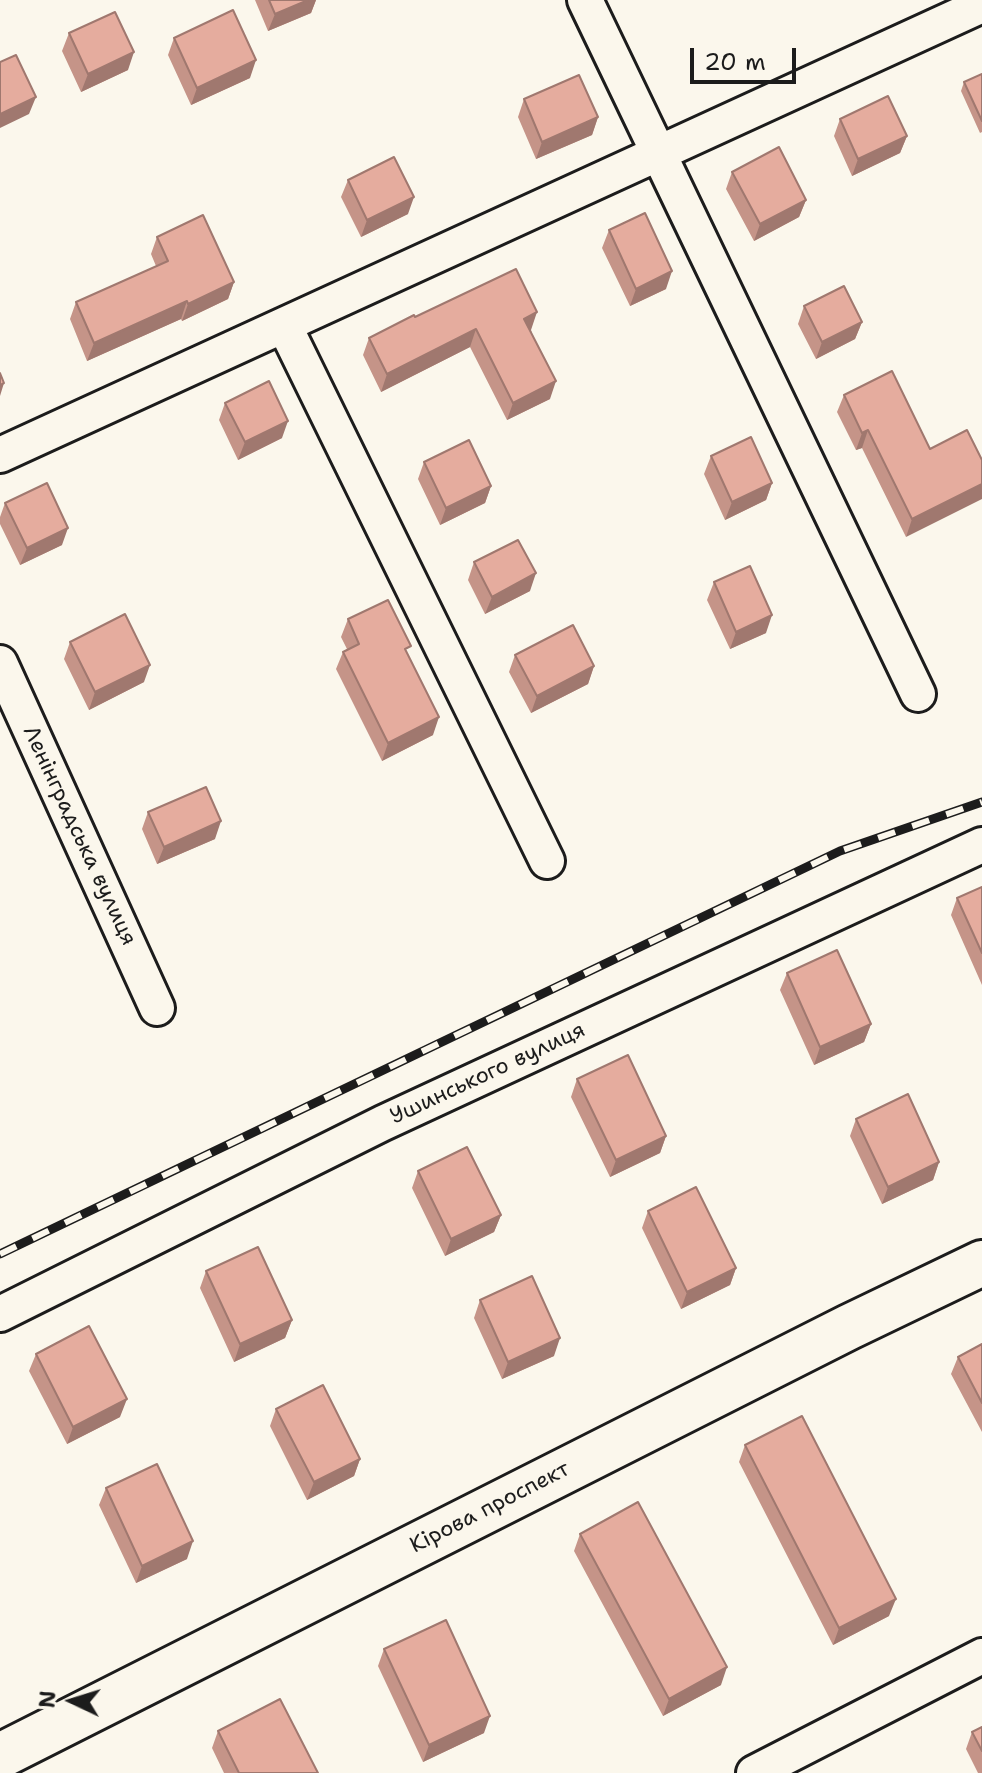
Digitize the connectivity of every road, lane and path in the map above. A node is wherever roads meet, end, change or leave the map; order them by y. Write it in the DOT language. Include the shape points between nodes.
graph roads {
  1 [pos="585,0"];
  2 [pos="982,5"];
  3 [pos="659,153"];
  4 [pos="284,325"];
  5 [pos="0,455"];
  6 [pos="0,663"];
  7 [pos="918,694"];
  8 [pos="982,845"];
  9 [pos="547,861"];
  10 [pos="157,1008"];
  11 [pos="982,1263"];
  12 [pos="0,1314"];
  13 [pos="982,1656"];
  14 [pos="0,1756"];
  15 [pos="754,1773"];
  1 -- 3 [label="street"];
  2 -- 3 [label="street"];
  3 -- 4 [label="street"];
  3 -- 7 [label="street"];
  4 -- 5 [label="street"];
  4 -- 9 [label="street"];
  6 -- 10 [label="street, Ленінградська вулиця"];
  8 -- 12 [label="street, Ушинського вулиця" via="383,1123"];
  11 -- 14 [label="street, Кірова проспект"];
  13 -- 15 [label="street"];
}
